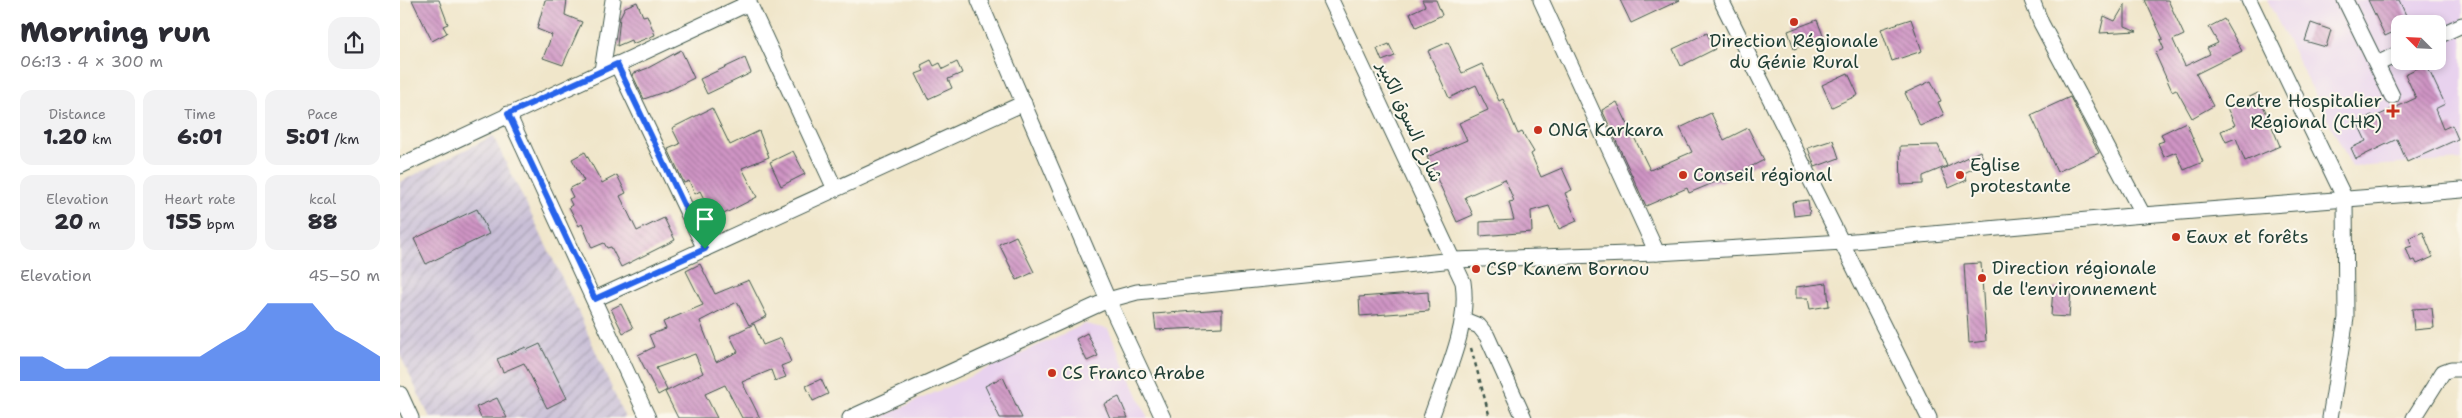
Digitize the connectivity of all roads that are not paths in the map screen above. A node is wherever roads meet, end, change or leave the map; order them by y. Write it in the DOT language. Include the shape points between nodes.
graph roads {
  1 [pos="613,0"];
  2 [pos="979,0"];
  3 [pos="1331,0"];
  4 [pos="1721,0"];
  5 [pos="2032,0"];
  6 [pos="2249,0"];
  7 [pos="2345,0"];
  8 [pos="748,1"];
  9 [pos="1543,1"];
  10 [pos="2462,25"];
  11 [pos="2446,32"];
  12 [pos="2391,57"];
  13 [pos="617,64"];
  14 [pos="2377,64"];
  15 [pos="602,71"];
  16 [pos="2392,96"];
  17 [pos="1024,103"];
  18 [pos="508,114"];
  19 [pos="400,166"];
  20 [pos="835,189"];
  21 [pos="2462,190"];
  22 [pos="2345,199"];
  23 [pos="2143,214"];
  24 [pos="1843,242"];
  25 [pos="705,249"];
  26 [pos="1657,253"];
  27 [pos="1454,260"];
  28 [pos="595,299"];
  29 [pos="1108,300"];
  30 [pos="1464,320"];
  31 [pos="2462,369"];
  32 [pos="400,394"];
  33 [pos="411,418"];
  34 [pos="648,418"];
  35 [pos="850,418"];
  36 [pos="1163,418"];
  37 [pos="1431,418"];
  38 [pos="1524,418"];
  39 [pos="1928,418"];
  40 [pos="2330,418"];
  41 [pos="2414,418"];
  1 -- 15 [label="street"];
  2 -- 17 [label="street"];
  3 -- 27 [label="street, شارع السوق الكبير"];
  4 -- 24 [label="street"];
  5 -- 23 [label="street" via="2041,23"];
  6 -- 22 [label="street"];
  7 -- 14 [label="street"];
  8 -- 13 [label="street"];
  8 -- 20 [label="street"];
  9 -- 26 [label="street"];
  10 -- 11 [label="street"];
  12 -- 14 [label="street"];
  13 -- 15 [label="street"];
  13 -- 25 [label="street"];
  14 -- 16 [label="street"];
  15 -- 18 [label="street"];
  17 -- 20 [label="street"];
  17 -- 29 [label="street"];
  18 -- 19 [label="street"];
  18 -- 28 [label="street"];
  20 -- 25 [label="street"];
  21 -- 22 [label="street"];
  22 -- 23 [label="street"];
  22 -- 40 [label="street" via="2346,318"];
  23 -- 24 [label="street"];
  24 -- 26 [label="street"];
  24 -- 39 [label="street"];
  25 -- 28 [label="street"];
  26 -- 27 [label="street"];
  27 -- 29 [label="street" via="1188,286 1137,292"];
  27 -- 30 [label="street, شارع السوق الكبير" via="1466,299"];
  28 -- 34 [label="street"];
  29 -- 35 [label="street"];
  29 -- 36 [label="street"];
  30 -- 37 [label="street, شارع السوق الكبير"];
  30 -- 38 [label="street" via="1479,326 1487,336"];
  31 -- 41 [label="street" via="2443,372"];
  32 -- 33 [label="street"];
}
